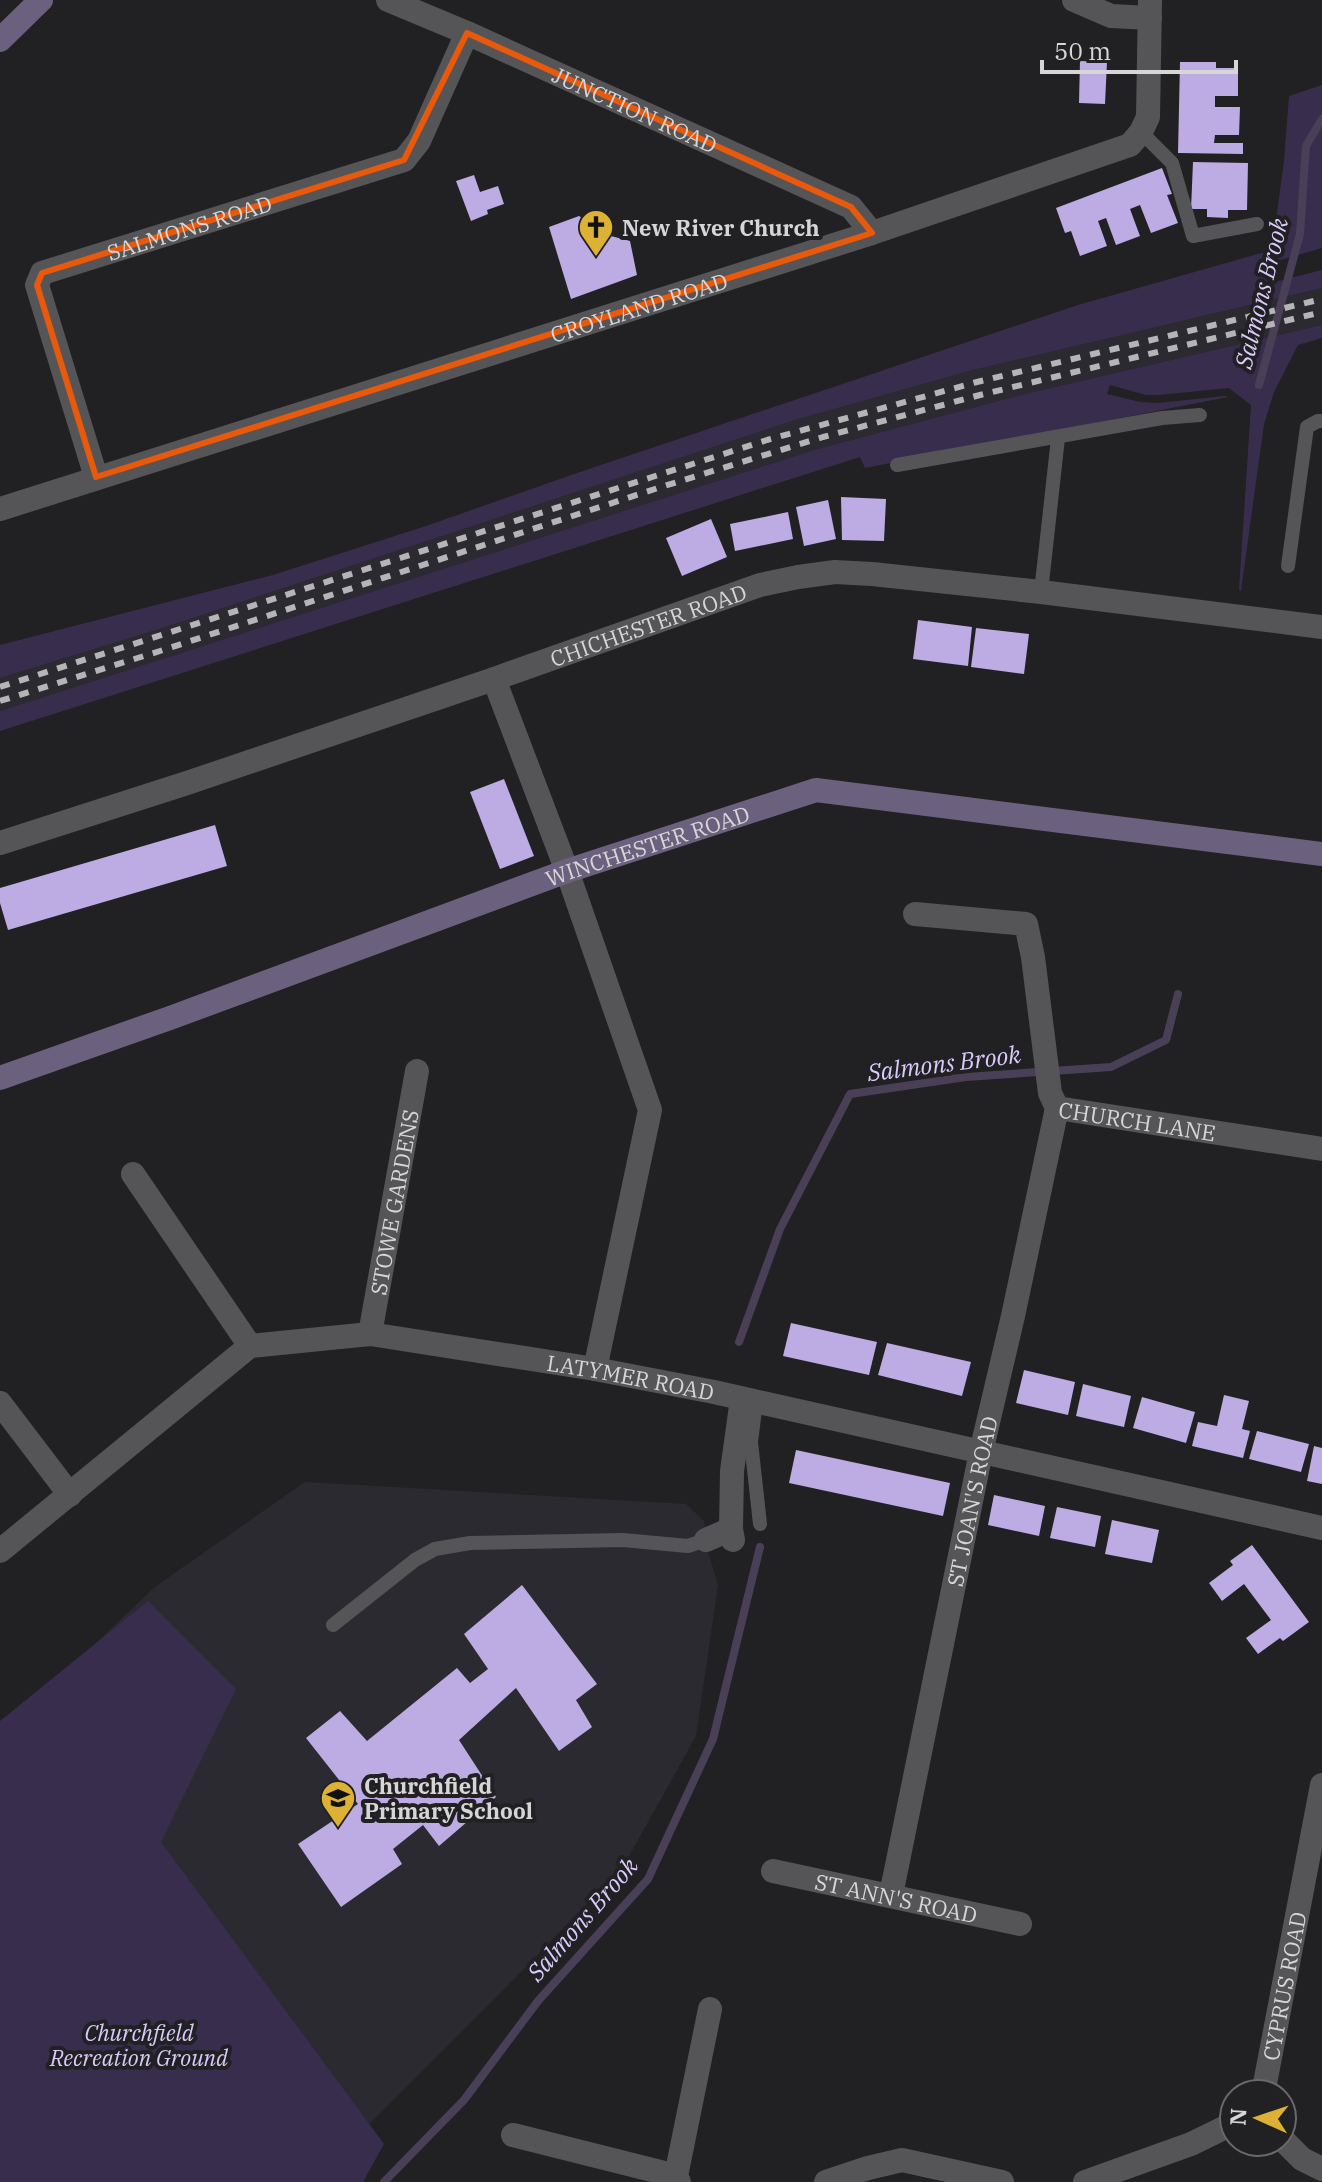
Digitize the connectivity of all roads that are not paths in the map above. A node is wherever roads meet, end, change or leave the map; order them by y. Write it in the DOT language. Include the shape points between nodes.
graph roads {
  1 [pos="41,0"];
  2 [pos="388,0"];
  3 [pos="1074,0"];
  4 [pos="1150,9"];
  5 [pos="467,33"];
  6 [pos="0,40"];
  7 [pos="1141,132"];
  8 [pos="1257,224"];
  9 [pos="872,233"];
  10 [pos="1200,415"];
  11 [pos="1322,421"];
  12 [pos="1058,438"];
  13 [pos="897,465"];
  14 [pos="96,477"];
  15 [pos="0,509"];
  16 [pos="1288,566"];
  17 [pos="1041,592"];
  18 [pos="1322,627"];
  19 [pos="494,679"];
  20 [pos="0,843"];
  21 [pos="1322,854"];
  22 [pos="567,871"];
  23 [pos="915,914"];
  24 [pos="417,1071"];
  25 [pos="0,1078"];
  26 [pos="1053,1100"];
  27 [pos="1322,1149"];
  28 [pos="133,1174"];
  29 [pos="370,1334"];
  30 [pos="250,1346"];
  31 [pos="595,1369"];
  32 [pos="749,1400"];
  33 [pos="0,1403"];
  34 [pos="981,1452"];
  35 [pos="70,1495"];
  36 [pos="760,1524"];
  37 [pos="1322,1528"];
  38 [pos="706,1540"];
  39 [pos="0,1551"];
  40 [pos="333,1625"];
  41 [pos="1322,1785"];
  42 [pos="773,1871"];
  43 [pos="891,1895"];
  44 [pos="1020,1924"];
  45 [pos="710,2009"];
  46 [pos="1266,2078"];
  47 [pos="1218,2131"];
  48 [pos="513,2135"];
  49 [pos="1298,2155"];
  50 [pos="1322,2169"];
  51 [pos="858,2177"];
  52 [pos="678,2179"];
  53 [pos="826,2182"];
  54 [pos="1002,2182"];
  55 [pos="1085,2182"];
  1 -- 6 [label="street"];
  2 -- 5 [label="street, JUNCTION ROAD"];
  3 -- 4 [label="street" via="1111,16"];
  4 -- 7 [label="street" via="1148,117"];
  5 -- 9 [label="street, JUNCTION ROAD" via="851,207"];
  5 -- 14 [label="street, SALMONS ROAD" via="419,141 404,160 42,273 37,285"];
  7 -- 8 [label="lane" via="1172,163 1193,236"];
  7 -- 9 [label="street, CROYLAND ROAD" via="1130,145"];
  9 -- 14 [label="street, CROYLAND ROAD"];
  10 -- 12 [label="lane"];
  11 -- 16 [label="lane" via="1307,427"];
  12 -- 13 [label="lane"];
  12 -- 17 [label="lane"];
  14 -- 15 [label="street, CROYLAND ROAD"];
  17 -- 18 [label="street, CHICHESTER ROAD"];
  17 -- 19 [label="street, CHICHESTER ROAD" via="872,574 798,577 760,585"];
  19 -- 20 [label="street, CHICHESTER ROAD"];
  19 -- 22 [label="street"];
  21 -- 22 [label="street, WINCHESTER ROAD" via="816,790"];
  22 -- 25 [label="street, WINCHESTER ROAD"];
  22 -- 31 [label="street" via="650,1110"];
  23 -- 26 [label="street, CHURCH LANE" via="1026,924"];
  24 -- 29 [label="street, STOWE GARDENS"];
  26 -- 27 [label="street, CHURCH LANE"];
  26 -- 34 [label="street, ST JOAN'S ROAD" via="1013,1316"];
  28 -- 30 [label="street"];
  29 -- 30 [label="street, LATYMER ROAD"];
  29 -- 31 [label="street, LATYMER ROAD"];
  30 -- 35 [label="street"];
  31 -- 32 [label="street, LATYMER ROAD"];
  32 -- 34 [label="street, LATYMER ROAD"];
  32 -- 36 [label="lane"];
  32 -- 38 [label="street" via="732,1471 732,1534"];
  33 -- 35 [label="street"];
  34 -- 37 [label="street, LATYMER ROAD"];
  34 -- 43 [label="street, ST JOAN'S ROAD"];
  35 -- 39 [label="street"];
  38 -- 40 [label="lane" via="688,1546 623,1540 470,1543 435,1549"];
  41 -- 46 [label="street, CYPRUS ROAD"];
  42 -- 43 [label="street, ST ANN'S ROAD"];
  43 -- 44 [label="street, ST ANN'S ROAD"];
  45 -- 52 [label="street"];
  47 -- 55 [label="street"];
  48 -- 52 [label="street"];
  49 -- 50 [label="street"];
  51 -- 53 [label="street"];
  51 -- 54 [label="street" via="902,2160"];
}
